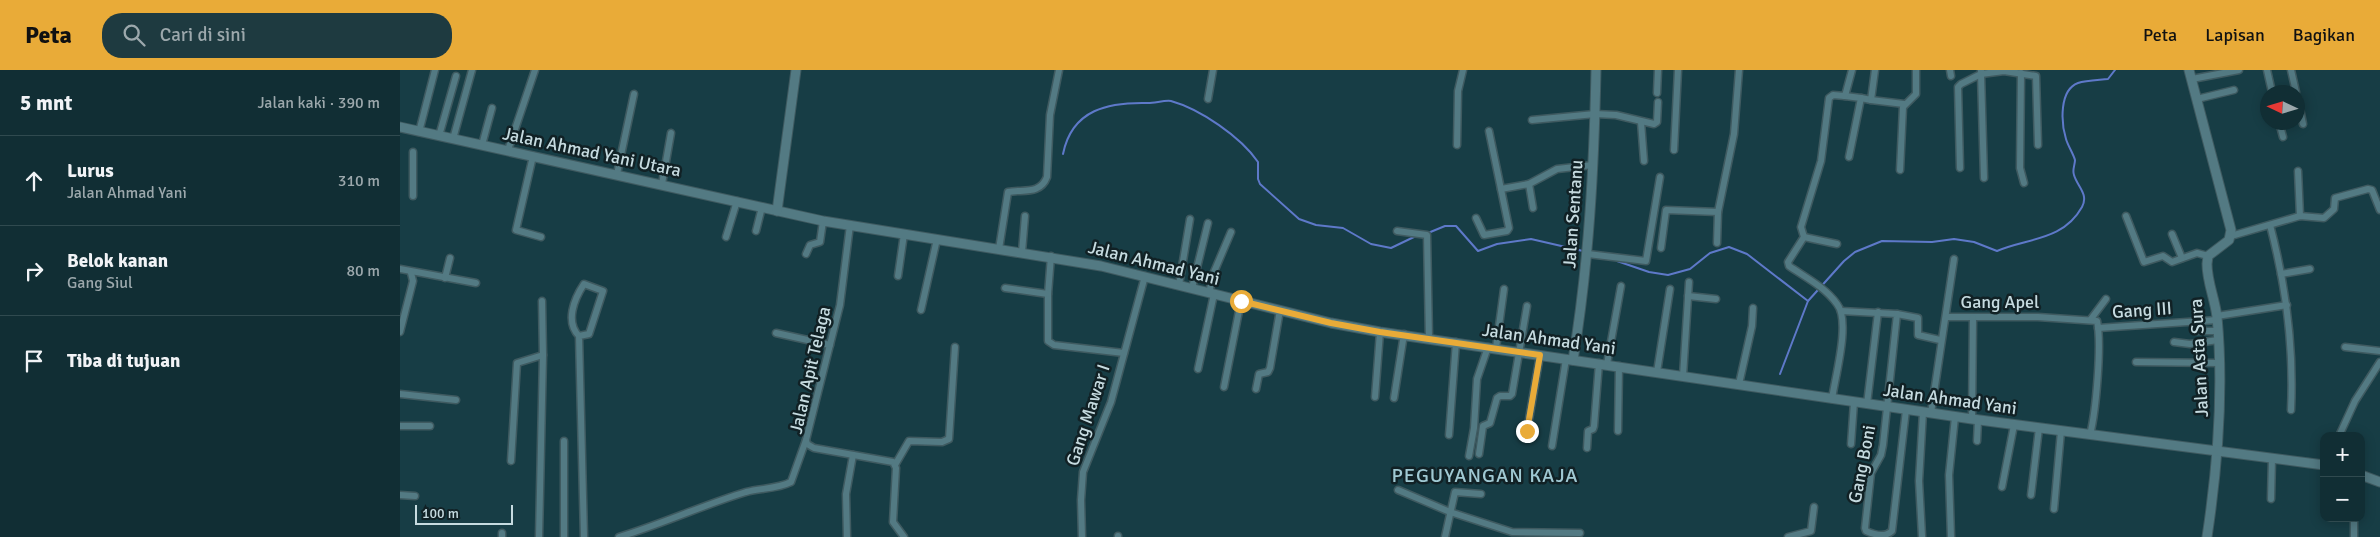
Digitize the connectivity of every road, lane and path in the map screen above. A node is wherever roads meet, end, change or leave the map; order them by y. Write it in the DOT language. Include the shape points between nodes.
graph roads {
  1 [pos="434,70"];
  2 [pos="472,70"];
  3 [pos="535,70"];
  4 [pos="796,70"];
  5 [pos="1059,70"];
  6 [pos="1213,70"];
  7 [pos="1463,70"];
  8 [pos="1596,70"];
  9 [pos="1658,70"];
  10 [pos="1678,70"];
  11 [pos="1739,70"];
  12 [pos="1852,70"];
  13 [pos="1875,70"];
  14 [pos="1916,70"];
  15 [pos="2238,70"];
  16 [pos="2267,70"];
  17 [pos="2291,70"];
  18 [pos="1981,72"];
  19 [pos="2021,73"];
  20 [pos="2190,74"];
  21 [pos="456,76"];
  22 [pos="2270,85"];
  23 [pos="2294,85"];
  24 [pos="2234,90"];
  25 [pos="1657,93"];
  26 [pos="634,94"];
  27 [pos="1845,96"];
  28 [pos="1860,98"];
  29 [pos="1208,99"];
  30 [pos="2197,99"];
  31 [pos="1871,100"];
  32 [pos="1658,102"];
  33 [pos="1904,104"];
  34 [pos="492,108"];
  35 [pos="1595,114"];
  36 [pos="1532,120"];
  37 [pos="1641,122"];
  38 [pos="400,127"];
  39 [pos="2281,130"];
  40 [pos="419,132"];
  41 [pos="1489,132"];
  42 [pos="671,133"];
  43 [pos="439,136"];
  44 [pos="2283,137"];
  45 [pos="452,139"];
  46 [pos="482,145"];
  47 [pos="1457,145"];
  48 [pos="2038,145"];
  49 [pos="508,150"];
  50 [pos="1674,150"];
  51 [pos="413,152"];
  52 [pos="533,156"];
  53 [pos="1849,158"];
  54 [pos="1644,161"];
  55 [pos="1594,165"];
  56 [pos="1960,168"];
  57 [pos="1900,170"];
  58 [pos="2298,171"];
  59 [pos="617,174"];
  60 [pos="1660,177"];
  61 [pos="1984,178"];
  62 [pos="2024,183"];
  63 [pos="662,184"];
  64 [pos="1529,184"];
  65 [pos="1501,189"];
  66 [pos="413,196"];
  67 [pos="737,201"];
  68 [pos="762,207"];
  69 [pos="1533,208"];
  70 [pos="2380,210"];
  71 [pos="777,211"];
  72 [pos="1718,212"];
  73 [pos="1025,216"];
  74 [pos="2126,216"];
  75 [pos="2300,216"];
  76 [pos="1190,218"];
  77 [pos="1476,218"];
  78 [pos="823,221"];
  79 [pos="1208,223"];
  80 [pos="2270,225"];
  81 [pos="850,226"];
  82 [pos="756,231"];
  83 [pos="1397,231"];
  84 [pos="1232,232"];
  85 [pos="904,234"];
  86 [pos="2172,234"];
  87 [pos="2231,236"];
  88 [pos="541,237"];
  89 [pos="726,237"];
  90 [pos="1804,237"];
  91 [pos="937,239"];
  92 [pos="1717,243"];
  93 [pos="1837,244"];
  94 [pos="1661,248"];
  95 [pos="999,249"];
  96 [pos="1022,252"];
  97 [pos="806,254"];
  98 [pos="1588,254"];
  99 [pos="1051,256"];
  100 [pos="2208,256"];
  101 [pos="450,258"];
  102 [pos="2182,258"];
  103 [pos="1954,259"];
  104 [pos="2310,269"];
  105 [pos="400,270"];
  106 [pos="411,273"];
  107 [pos="2281,274"];
  108 [pos="898,276"];
  109 [pos="1145,276"];
  110 [pos="445,278"];
  111 [pos="1689,282"];
  112 [pos="476,283"];
  113 [pos="1179,285"];
  114 [pos="1621,286"];
  115 [pos="1005,288"];
  116 [pos="1192,288"];
  117 [pos="1504,289"];
  118 [pos="1670,289"];
  119 [pos="1211,293"];
  120 [pos="1048,294"];
  121 [pos="1688,296"];
  122 [pos="1716,299"];
  123 [pos="2106,299"];
  124 [pos="1241,301"];
  125 [pos="542,302"];
  126 [pos="2287,305"];
  127 [pos="1526,306"];
  128 [pos="1753,308"];
  129 [pos="921,310"];
  130 [pos="1280,310"];
  131 [pos="1841,311"];
  132 [pos="1878,312"];
  133 [pos="1897,314"];
  134 [pos="1946,317"];
  135 [pos="1973,318"];
  136 [pos="2217,318"];
  137 [pos="2091,319"];
  138 [pos="2098,328"];
  139 [pos="2194,331"];
  140 [pos="400,332"];
  141 [pos="1380,332"];
  142 [pos="776,333"];
  143 [pos="1404,334"];
  144 [pos="579,336"];
  145 [pos="2218,336"];
  146 [pos="1429,338"];
  147 [pos="1940,340"];
  148 [pos="1456,342"];
  149 [pos="2174,342"];
  150 [pos="830,345"];
  151 [pos="955,347"];
  152 [pos="1492,347"];
  153 [pos="2345,347"];
  154 [pos="2380,351"];
  155 [pos="1520,352"];
  156 [pos="1124,353"];
  157 [pos="543,355"];
  158 [pos="1540,355"];
  159 [pos="1569,359"];
  160 [pos="2136,362"];
  161 [pos="2380,362"];
  162 [pos="2219,363"];
  163 [pos="1603,364"];
  164 [pos="1618,366"];
  165 [pos="1198,369"];
  166 [pos="1657,372"];
  167 [pos="1683,376"];
  168 [pos="1739,384"];
  169 [pos="1224,387"];
  170 [pos="1256,389"];
  171 [pos="400,394"];
  172 [pos="1374,397"];
  173 [pos="1394,398"];
  174 [pos="1832,399"];
  175 [pos="456,400"];
  176 [pos="1854,402"];
  177 [pos="1867,404"];
  178 [pos="1887,410"];
  179 [pos="1906,410"];
  180 [pos="2290,410"];
  181 [pos="1927,412"];
  182 [pos="1956,417"];
  183 [pos="1975,419"];
  184 [pos="2014,424"];
  185 [pos="400,426"];
  186 [pos="430,426"];
  187 [pos="2039,428"];
  188 [pos="1527,431"];
  189 [pos="1618,431"];
  190 [pos="2061,431"];
  191 [pos="2341,432"];
  192 [pos="1449,435"];
  193 [pos="2090,435"];
  194 [pos="806,440"];
  195 [pos="564,441"];
  196 [pos="1977,441"];
  197 [pos="1851,444"];
  198 [pos="1552,446"];
  199 [pos="1587,448"];
  200 [pos="2219,452"];
  201 [pos="853,454"];
  202 [pos="1479,454"];
  203 [pos="1469,456"];
  204 [pos="2272,458"];
  205 [pos="511,461"];
  206 [pos="2320,464"];
  207 [pos="895,465"];
  208 [pos="2365,476"];
  209 [pos="2380,482"];
  210 [pos="2002,487"];
  211 [pos="1398,490"];
  212 [pos="1481,494"];
  213 [pos="400,495"];
  214 [pos="2031,495"];
  215 [pos="415,496"];
  216 [pos="2271,499"];
  217 [pos="1814,507"];
  218 [pos="2054,509"];
  219 [pos="1450,512"];
  220 [pos="2354,522"];
  221 [pos="1580,533"];
  222 [pos="1922,536"];
  223 [pos="539,537"];
  224 [pos="564,537"];
  225 [pos="584,537"];
  226 [pos="619,537"];
  227 [pos="847,537"];
  228 [pos="904,537"];
  229 [pos="1082,537"];
  230 [pos="1445,537"];
  231 [pos="1788,537"];
  232 [pos="1951,537"];
  233 [pos="2207,537"];
  234 [pos="2354,537"];
  1 -- 40 [label="street"];
  2 -- 45 [label="street"];
  3 -- 49 [label="street"];
  4 -- 71 [label="main road"];
  5 -- 95 [label="street" via="1050,114 1047,177 1044,184 1031,191 1008,192"];
  6 -- 29 [label="street"];
  7 -- 47 [label="street" via="1458,91"];
  8 -- 35 [label="main road, Jalan Sentanu"];
  9 -- 25 [label="street"];
  10 -- 50 [label="street"];
  11 -- 72 [label="street" via="1734,134"];
  12 -- 27 [label="street"];
  13 -- 31 [label="street"];
  14 -- 33 [label="street" via="1916,94"];
  15 -- 20 [label="street"];
  16 -- 22 [label="street"];
  17 -- 23 [label="street"];
  18 -- 19 [label="street"];
  18 -- 56 [label="street" via="1958,87"];
  18 -- 61 [label="street"];
  19 -- 48 [label="street" via="2037,78"];
  19 -- 62 [label="street" via="2020,168"];
  20 -- 30 [label="main road"];
  21 -- 43 [label="street"];
  24 -- 30 [label="street"];
  26 -- 59 [label="street"];
  27 -- 28 [label="street"];
  27 -- 90 [label="street" via="1829,98 1821,162 1801,227"];
  28 -- 31 [label="street"];
  28 -- 53 [label="street"];
  30 -- 87 [label="main road" via="2231,222"];
  31 -- 33 [label="street"];
  32 -- 37 [label="street" via="1657,123"];
  33 -- 57 [label="street"];
  34 -- 46 [label="street"];
  35 -- 36 [label="street"];
  35 -- 37 [label="street" via="1622,116"];
  35 -- 55 [label="main road, Jalan Sentanu"];
  37 -- 54 [label="street"];
  38 -- 40 [label="main road, Jalan Ahmad Yani Utara"];
  39 -- 44 [label="street"];
  40 -- 43 [label="main road, Jalan Ahmad Yani Utara"];
  41 -- 65 [label="street"];
  42 -- 63 [label="street"];
  43 -- 45 [label="main road, Jalan Ahmad Yani Utara"];
  45 -- 46 [label="main road, Jalan Ahmad Yani Utara"];
  46 -- 49 [label="main road, Jalan Ahmad Yani Utara"];
  49 -- 52 [label="main road, Jalan Ahmad Yani Utara"];
  51 -- 66 [label="street"];
  52 -- 59 [label="main road, Jalan Ahmad Yani Utara"];
  52 -- 88 [label="street" via="516,230"];
  55 -- 64 [label="street" via="1557,169"];
  55 -- 98 [label="main road, Jalan Sentanu"];
  58 -- 75 [label="street"];
  59 -- 63 [label="main road, Jalan Ahmad Yani Utara"];
  60 -- 98 [label="street" via="1646,261"];
  63 -- 67 [label="main road, Jalan Ahmad Yani Utara"];
  64 -- 65 [label="street"];
  64 -- 69 [label="street"];
  65 -- 77 [label="street" via="1510,226 1507,231 1484,235"];
  67 -- 68 [label="main road, Jalan Ahmad Yani Utara"];
  67 -- 89 [label="street"];
  68 -- 71 [label="main road, Jalan Ahmad Yani Utara"];
  68 -- 82 [label="street"];
  70 -- 75 [label="street" via="2372,190 2368,189 2335,198 2334,210 2324,218"];
  71 -- 78 [label="main road, Jalan Ahmad Yani"];
  72 -- 92 [label="street"];
  72 -- 94 [label="street" via="1666,210"];
  73 -- 96 [label="street"];
  74 -- 102 [label="street" via="2144,262 2163,256 2172,262"];
  75 -- 80 [label="street"];
  76 -- 113 [label="street"];
  78 -- 81 [label="main road, Jalan Ahmad Yani"];
  78 -- 97 [label="street" via="820,242 810,245"];
  79 -- 116 [label="street"];
  80 -- 87 [label="street"];
  80 -- 107 [label="street"];
  81 -- 85 [label="main road, Jalan Ahmad Yani"];
  81 -- 150 [label="street, Jalan Apit Telaga" via="840,305"];
  83 -- 146 [label="street" via="1426,233 1428,236"];
  84 -- 119 [label="street" via="1214,272"];
  85 -- 91 [label="main road, Jalan Ahmad Yani"];
  85 -- 108 [label="street"];
  86 -- 102 [label="street"];
  87 -- 100 [label="main road"];
  90 -- 93 [label="street"];
  90 -- 131 [label="street" via="1788,264 1819,286"];
  91 -- 95 [label="main road, Jalan Ahmad Yani"];
  91 -- 129 [label="street"];
  95 -- 96 [label="main road, Jalan Ahmad Yani"];
  96 -- 99 [label="main road, Jalan Ahmad Yani"];
  98 -- 159 [label="main road, Jalan Sentanu"];
  99 -- 109 [label="main road, Jalan Ahmad Yani"];
  99 -- 120 [label="street"];
  100 -- 102 [label="street" via="2196,253"];
  100 -- 136 [label="main road, Jalan Asta Sura" via="2207,269"];
  101 -- 110 [label="street"];
  103 -- 134 [label="street"];
  104 -- 107 [label="street"];
  105 -- 106 [label="street"];
  106 -- 110 [label="street" via="415,271"];
  106 -- 140 [label="street" via="413,282"];
  107 -- 126 [label="street"];
  109 -- 113 [label="main road, Jalan Ahmad Yani"];
  109 -- 156 [label="street, Gang Mawar I"];
  110 -- 112 [label="street"];
  111 -- 121 [label="street"];
  113 -- 116 [label="main road, Jalan Ahmad Yani"];
  114 -- 163 [label="street"];
  115 -- 120 [label="street"];
  116 -- 119 [label="main road, Jalan Ahmad Yani"];
  117 -- 152 [label="street"];
  118 -- 166 [label="street"];
  119 -- 124 [label="main road, Jalan Ahmad Yani"];
  119 -- 165 [label="street"];
  120 -- 156 [label="street" via="1047,338 1051,344"];
  121 -- 122 [label="street"];
  121 -- 167 [label="street"];
  123 -- 137 [label="street"];
  124 -- 130 [label="main road, Jalan Ahmad Yani"];
  124 -- 169 [label="street"];
  125 -- 157 [label="street"];
  126 -- 136 [label="street, Gang III"];
  126 -- 180 [label="street" via="2292,384"];
  127 -- 155 [label="street"];
  128 -- 168 [label="street"];
  130 -- 141 [label="main road, Jalan Ahmad Yani"];
  130 -- 170 [label="street" via="1270,368 1268,372 1259,374"];
  131 -- 132 [label="street"];
  131 -- 174 [label="street" via="1842,339"];
  132 -- 133 [label="street"];
  132 -- 177 [label="street"];
  133 -- 147 [label="street" via="1918,318 1918,335"];
  133 -- 178 [label="street"];
  134 -- 135 [label="street, Gang Apel"];
  134 -- 147 [label="street, Gang Apel"];
  135 -- 137 [label="street, Gang Apel"];
  135 -- 183 [label="street"];
  136 -- 138 [label="street, Gang III"];
  136 -- 145 [label="main road, Jalan Asta Sura"];
  137 -- 138 [label="street" via="2097,321"];
  138 -- 193 [label="street"];
  139 -- 145 [label="street"];
  141 -- 143 [label="main road, Jalan Ahmad Yani"];
  141 -- 172 [label="street"];
  142 -- 150 [label="street"];
  143 -- 146 [label="main road, Jalan Ahmad Yani"];
  143 -- 173 [label="street"];
  144 -- 144 [label="street" via="574,331 572,309 584,284 603,291 589,334"];
  144 -- 225 [label="street"];
  145 -- 149 [label="street" via="2190,344"];
  145 -- 162 [label="main road, Jalan Asta Sura"];
  146 -- 148 [label="main road, Jalan Ahmad Yani"];
  147 -- 181 [label="street, Gang Apel"];
  148 -- 152 [label="main road, Jalan Ahmad Yani"];
  148 -- 192 [label="street"];
  150 -- 194 [label="street, Jalan Apit Telaga"];
  151 -- 207 [label="street" via="949,439 942,442 909,441"];
  152 -- 155 [label="main road, Jalan Ahmad Yani"];
  152 -- 203 [label="street" via="1477,379"];
  153 -- 154 [label="street"];
  155 -- 158 [label="main road, Jalan Ahmad Yani"];
  155 -- 202 [label="street" via="1512,394 1497,398 1490,423 1483,426"];
  156 -- 229 [label="street, Gang Mawar I" via="1111,402 1083,472"];
  157 -- 205 [label="street" via="517,364"];
  157 -- 223 [label="street"];
  158 -- 159 [label="main road, Jalan Ahmad Yani"];
  158 -- 188 [label="street"];
  159 -- 163 [label="main road, Jalan Ahmad Yani"];
  159 -- 198 [label="street"];
  160 -- 162 [label="street"];
  161 -- 191 [label="street" via="2364,384"];
  162 -- 200 [label="main road, Jalan Asta Sura"];
  163 -- 164 [label="main road, Jalan Ahmad Yani"];
  163 -- 199 [label="street" via="1594,426 1588,431"];
  164 -- 166 [label="main road, Jalan Ahmad Yani"];
  164 -- 189 [label="street"];
  166 -- 167 [label="main road, Jalan Ahmad Yani"];
  167 -- 168 [label="main road, Jalan Ahmad Yani"];
  168 -- 174 [label="main road, Jalan Ahmad Yani"];
  171 -- 175 [label="street"];
  174 -- 176 [label="main road, Jalan Ahmad Yani"];
  176 -- 177 [label="main road, Jalan Ahmad Yani"];
  176 -- 197 [label="street"];
  177 -- 178 [label="main road, Jalan Ahmad Yani"];
  178 -- 179 [label="main road, Jalan Ahmad Yani"];
  178 -- 179 [label="street, Gang Boni" via="1881,455 1872,473 1866,531 1883,537 1890,534 1894,512"];
  179 -- 181 [label="main road, Jalan Ahmad Yani"];
  181 -- 182 [label="main road, Jalan Ahmad Yani"];
  181 -- 222 [label="street, Gang Apel" via="1919,481"];
  182 -- 183 [label="main road, Jalan Ahmad Yani"];
  182 -- 232 [label="street" via="1949,474"];
  183 -- 184 [label="main road, Jalan Ahmad Yani"];
  183 -- 196 [label="street"];
  184 -- 187 [label="main road, Jalan Ahmad Yani"];
  184 -- 210 [label="street"];
  185 -- 186 [label="street"];
  187 -- 190 [label="main road, Jalan Ahmad Yani"];
  187 -- 214 [label="street"];
  190 -- 193 [label="main road, Jalan Ahmad Yani"];
  190 -- 218 [label="street"];
  193 -- 200 [label="main road, Jalan Ahmad Yani"];
  194 -- 201 [label="street, Jalan Apit Telaga" via="814,448"];
  194 -- 226 [label="street" via="790,482 745,492"];
  195 -- 224 [label="street"];
  200 -- 204 [label="main road, Jalan Ahmad Yani"];
  200 -- 233 [label="main road, Jalan Asta Sura"];
  201 -- 207 [label="street, Jalan Apit Telaga"];
  201 -- 227 [label="street" via="846,494"];
  204 -- 206 [label="main road, Jalan Ahmad Yani"];
  204 -- 216 [label="street"];
  207 -- 228 [label="street" via="893,522"];
  208 -- 209 [label="main road"];
  211 -- 219 [label="street"];
  212 -- 219 [label="street" via="1455,492"];
  213 -- 215 [label="street"];
  217 -- 231 [label="street" via="1811,531"];
  219 -- 221 [label="street" via="1512,532"];
  219 -- 230 [label="street"];
  220 -- 234 [label="street"];
}
